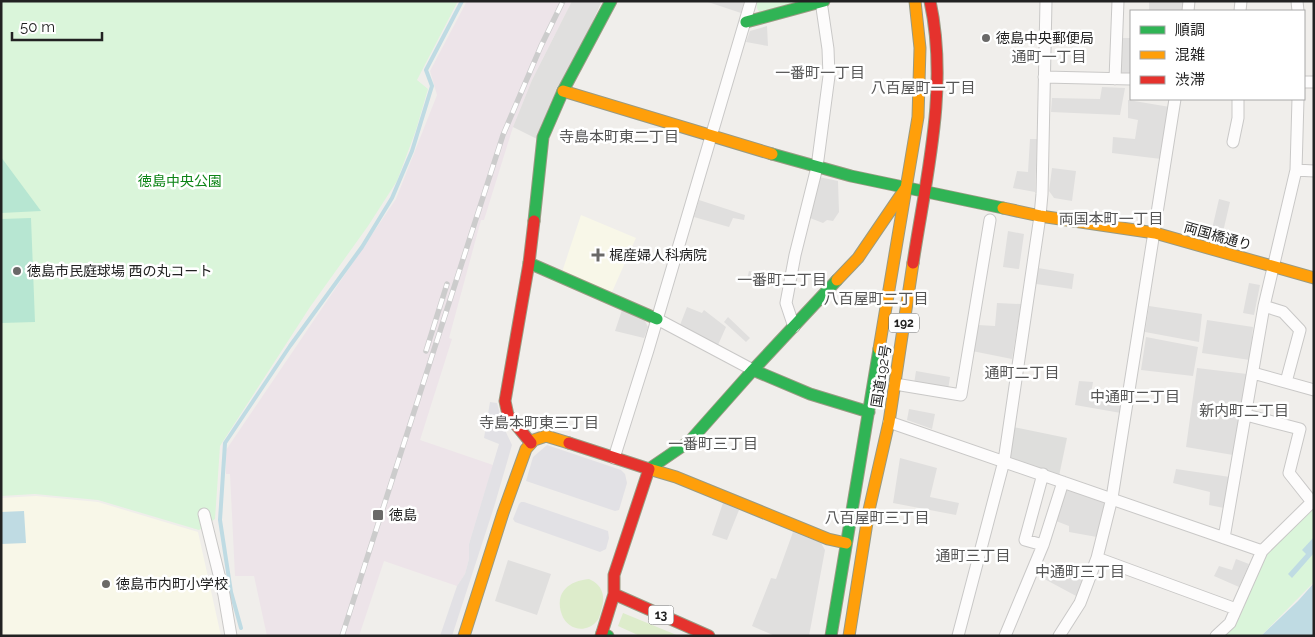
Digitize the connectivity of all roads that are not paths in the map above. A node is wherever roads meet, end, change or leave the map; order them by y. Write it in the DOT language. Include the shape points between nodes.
graph roads {
  1 [pos="611,1"];
  2 [pos="751,1"];
  3 [pos="915,1"];
  4 [pos="930,1"];
  5 [pos="1046,1"];
  6 [pos="1118,1"];
  7 [pos="822,2"];
  8 [pos="746,22"];
  9 [pos="1044,77"];
  10 [pos="1116,79"];
  11 [pos="1130,79"];
  12 [pos="563,91"];
  13 [pos="1175,100"];
  14 [pos="1238,100"];
  15 [pos="1298,100"];
  16 [pos="711,135"];
  17 [pos="1233,142"];
  18 [pos="817,167"];
  19 [pos="1296,170"];
  20 [pos="1314,171"];
  21 [pos="906,187"];
  22 [pos="924,192"];
  23 [pos="1040,216"];
  24 [pos="990,220"];
  25 [pos="1155,233"];
  26 [pos="529,263"];
  27 [pos="1273,267"];
  28 [pos="1314,278"];
  29 [pos="1264,306"];
  30 [pos="657,318"];
  31 [pos="794,327"];
  32 [pos="753,370"];
  33 [pos="1253,373"];
  34 [pos="1286,382"];
  35 [pos="895,384"];
  36 [pos="1314,390"];
  37 [pos="870,412"];
  38 [pos="1246,415"];
  39 [pos="888,422"];
  40 [pos="531,443"];
  41 [pos="614,458"];
  42 [pos="1004,460"];
  43 [pos="649,469"];
  44 [pos="1043,474"];
  45 [pos="1063,482"];
  46 [pos="1112,498"];
  47 [pos="1313,501"];
  48 [pos="204,514"];
  49 [pos="1224,538"];
  50 [pos="846,543"];
  51 [pos="1043,545"];
  52 [pos="1262,551"];
  53 [pos="1097,558"];
  54 [pos="614,594"];
  55 [pos="1236,609"];
  56 [pos="604,635"];
  57 [pos="231,636"];
  58 [pos="464,636"];
  59 [pos="709,636"];
  60 [pos="831,636"];
  61 [pos="849,636"];
  62 [pos="958,636"];
  63 [pos="1005,636"];
  64 [pos="1059,636"];
  65 [pos="1216,636"];
  1 -- 12 [label="main road"];
  2 -- 8 [label="street"];
  3 -- 21 [label="main road, 国道192号 / 192" via="920,81 918,117"];
  4 -- 22 [label="main road, 国道192号 / 192" via="937,46 938,83"];
  5 -- 9 [label="street"];
  6 -- 10 [label="street"];
  7 -- 8 [label="main road"];
  7 -- 18 [label="street" via="829,76"];
  8 -- 16 [label="street"];
  9 -- 10 [label="street"];
  9 -- 23 [label="street"];
  10 -- 11 [label="street"];
  12 -- 16 [label="main road, 両国橋通り"];
  12 -- 26 [label="main road" via="543,137"];
  13 -- 25 [label="street"];
  14 -- 17 [label="street"];
  15 -- 19 [label="street"];
  16 -- 18 [label="main road, 両国橋通り"];
  16 -- 30 [label="street"];
  18 -- 21 [label="main road, 両国橋通り"];
  18 -- 31 [label="street" via="786,303"];
  19 -- 20 [label="street"];
  19 -- 27 [label="street"];
  21 -- 22 [label="main road, 両国橋通り"];
  21 -- 31 [label="main road" via="858,258"];
  21 -- 37 [label="main road, 国道192号 / 192"];
  22 -- 23 [label="main road, 両国橋通り"];
  22 -- 35 [label="main road, 国道192号 / 192"];
  23 -- 25 [label="main road, 両国橋通り"];
  23 -- 42 [label="street"];
  24 -- 35 [label="street" via="961,395"];
  25 -- 27 [label="main road, 両国橋通り"];
  25 -- 46 [label="street"];
  26 -- 30 [label="main road"];
  26 -- 40 [label="main road" via="505,401 508,415"];
  27 -- 28 [label="main road, 両国橋通り"];
  27 -- 29 [label="street"];
  29 -- 33 [label="street"];
  29 -- 34 [label="street" via="1283,312 1300,330"];
  30 -- 32 [label="street"];
  30 -- 41 [label="street"];
  31 -- 32 [label="main road"];
  32 -- 37 [label="main road" via="850,408"];
  32 -- 43 [label="main road" via="690,441"];
  33 -- 34 [label="street"];
  33 -- 38 [label="street"];
  34 -- 36 [label="street"];
  35 -- 39 [label="main road, 国道192号 / 192"];
  37 -- 50 [label="main road, 国道192号 / 192"];
  38 -- 47 [label="street" via="1300,429 1288,473"];
  38 -- 49 [label="street"];
  39 -- 42 [label="street"];
  39 -- 61 [label="main road, 国道192号 / 192" via="869,510"];
  40 -- 41 [label="main road" via="546,436"];
  40 -- 58 [label="main road" via="503,513"];
  41 -- 43 [label="main road"];
  42 -- 44 [label="street"];
  42 -- 62 [label="street"];
  43 -- 50 [label="main road" via="828,539"];
  43 -- 54 [label="main road" via="614,575"];
  44 -- 45 [label="street"];
  44 -- 51 [label="street" via="1025,540"];
  45 -- 46 [label="street"];
  45 -- 51 [label="street"];
  46 -- 49 [label="street"];
  46 -- 53 [label="street"];
  47 -- 52 [label="street"];
  48 -- 57 [label="street"];
  49 -- 52 [label="street"];
  50 -- 60 [label="main road, 国道192号 / 192"];
  51 -- 63 [label="street"];
  52 -- 55 [label="street"];
  53 -- 55 [label="street"];
  53 -- 64 [label="street" via="1080,604"];
  54 -- 56 [label="main road"];
  54 -- 59 [label="main road, 13"];
  55 -- 65 [label="street" via="1230,623"];
}
